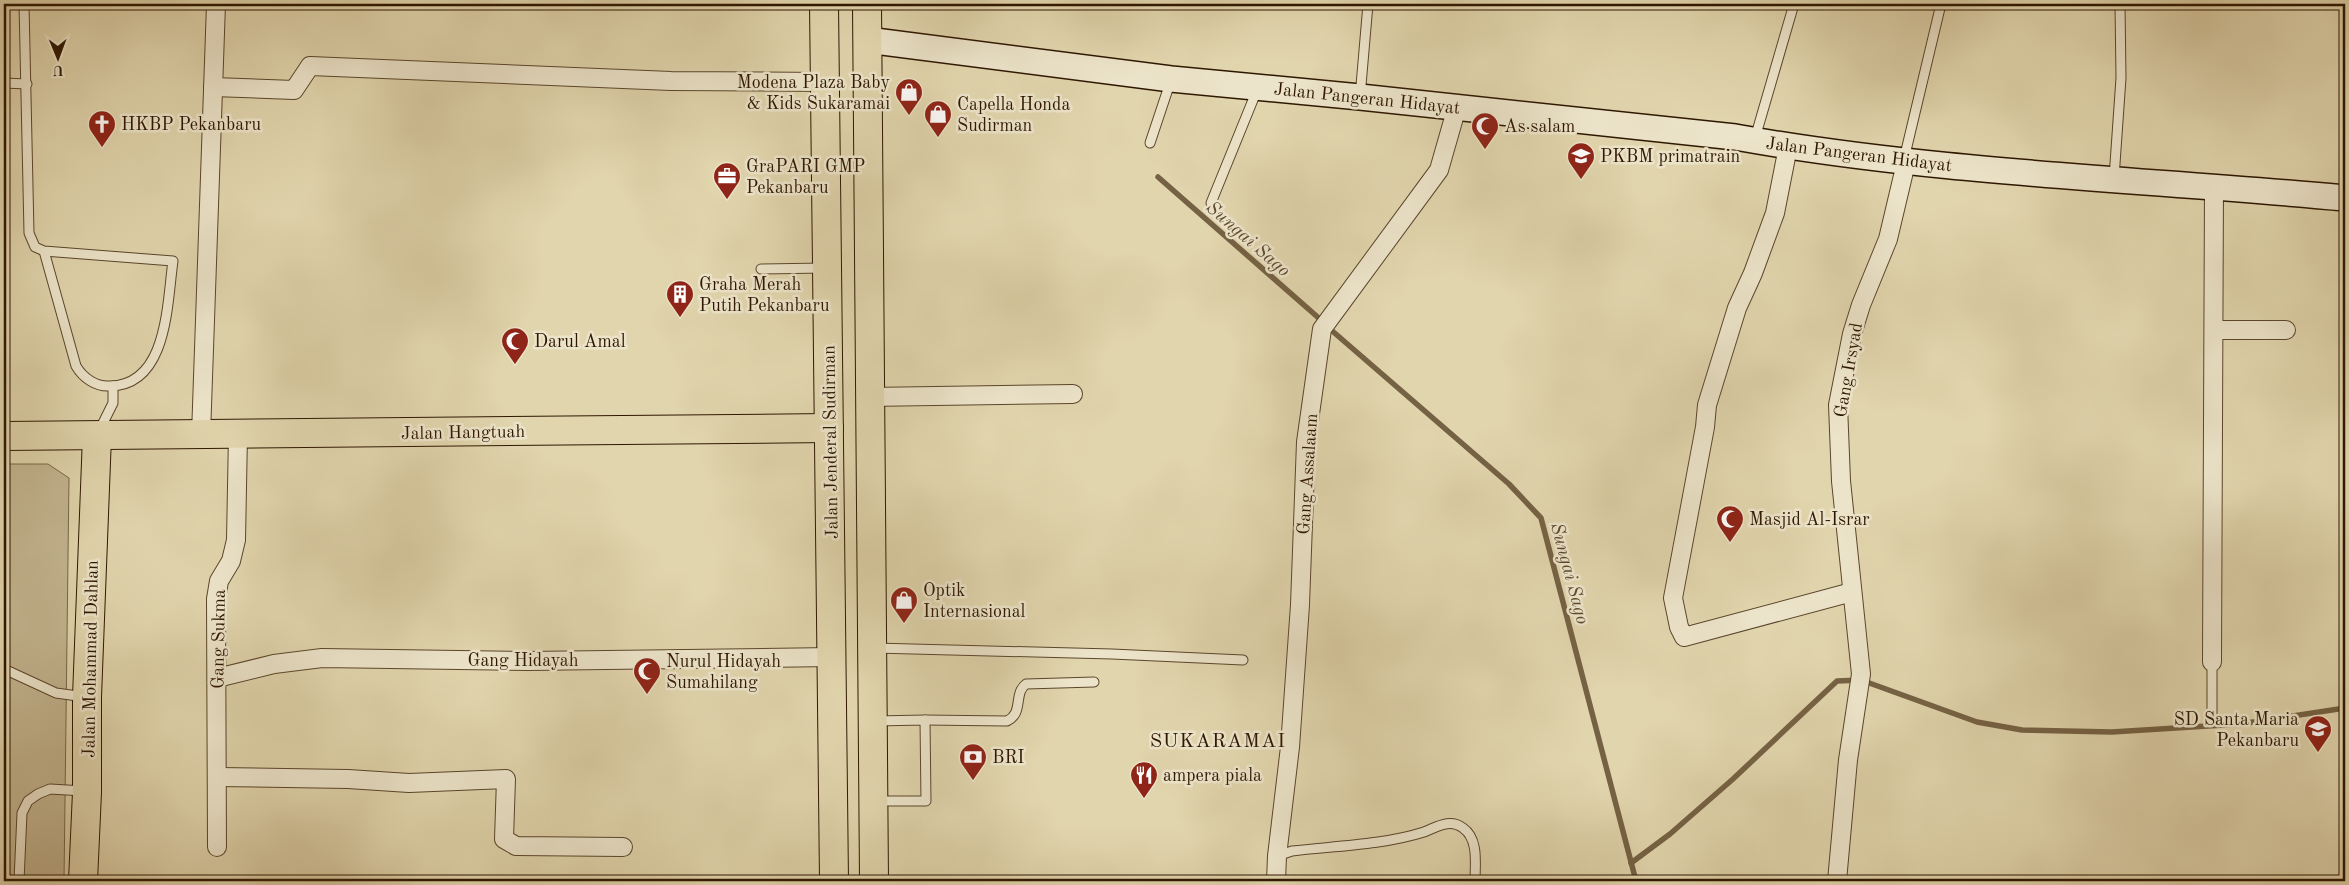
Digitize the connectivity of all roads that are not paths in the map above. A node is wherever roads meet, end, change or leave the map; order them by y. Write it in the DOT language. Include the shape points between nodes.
graph roads {
  1 [pos="24,4"];
  2 [pos="216,4"];
  3 [pos="824,4"];
  4 [pos="866,4"];
  5 [pos="1368,4"];
  6 [pos="1794,4"];
  7 [pos="1941,4"];
  8 [pos="2120,4"];
  9 [pos="867,40"];
  10 [pos="1171,79"];
  11 [pos="825,82"];
  12 [pos="4,83"];
  13 [pos="27,84"];
  14 [pos="213,87"];
  15 [pos="1258,87"];
  16 [pos="1360,97"];
  17 [pos="1457,107"];
  18 [pos="1754,140"];
  19 [pos="1150,143"];
  20 [pos="1788,147"];
  21 [pos="1905,162"];
  22 [pos="2114,178"];
  23 [pos="2214,186"];
  24 [pos="2345,198"];
  25 [pos="1211,203"];
  26 [pos="44,251"];
  27 [pos="828,268"];
  28 [pos="761,269"];
  29 [pos="2214,330"];
  30 [pos="2286,330"];
  31 [pos="113,386"];
  32 [pos="1073,394"];
  33 [pos="868,397"];
  34 [pos="829,428"];
  35 [pos="238,434"];
  36 [pos="201,435"];
  37 [pos="4,436"];
  38 [pos="97,436"];
  39 [pos="1852,592"];
  40 [pos="871,648"];
  41 [pos="832,657"];
  42 [pos="1243,660"];
  43 [pos="2212,662"];
  44 [pos="4,669"];
  45 [pos="217,678"];
  46 [pos="1094,682"];
  47 [pos="87,697"];
  48 [pos="2212,714"];
  49 [pos="925,720"];
  50 [pos="872,721"];
  51 [pos="217,777"];
  52 [pos="87,792"];
  53 [pos="873,801"];
  54 [pos="217,846"];
  55 [pos="623,847"];
  56 [pos="1277,856"];
  57 [pos="19,881"];
  58 [pos="83,881"];
  59 [pos="834,881"];
  60 [pos="874,881"];
  61 [pos="1276,881"];
  62 [pos="1475,881"];
  63 [pos="1837,881"];
  1 -- 13 [label="lane"];
  2 -- 14 [label="street"];
  3 -- 11 [label="main road, Jalan Jenderal Sudirman"];
  4 -- 9 [label="main road"];
  5 -- 16 [label="lane"];
  6 -- 18 [label="lane"];
  7 -- 21 [label="lane"];
  8 -- 22 [label="lane" via="2121,78"];
  9 -- 10 [label="main road, Jalan Pangeran Hidayat"];
  9 -- 33 [label="main road"];
  10 -- 15 [label="main road, Jalan Pangeran Hidayat"];
  10 -- 19 [label="lane"];
  11 -- 14 [label="street" via="671,82 310,66 294,90"];
  11 -- 27 [label="main road, Jalan Jenderal Sudirman"];
  12 -- 13 [label="lane"];
  13 -- 26 [label="lane" via="29,233 35,247"];
  14 -- 36 [label="street"];
  15 -- 16 [label="main road, Jalan Pangeran Hidayat"];
  15 -- 25 [label="lane"];
  16 -- 17 [label="main road, Jalan Pangeran Hidayat"];
  17 -- 18 [label="main road, Jalan Pangeran Hidayat"];
  17 -- 56 [label="street, Gang Assalaam" via="1440,170 1322,330 1306,442 1300,605 1290,747"];
  18 -- 20 [label="main road, Jalan Pangeran Hidayat"];
  20 -- 21 [label="main road, Jalan Pangeran Hidayat"];
  20 -- 39 [label="street" via="1775,213 1754,273 1737,308 1707,405 1673,598 1678,627 1684,637"];
  21 -- 22 [label="main road, Jalan Pangeran Hidayat"];
  21 -- 39 [label="street, Gang Irsyad" via="1888,239 1852,334 1838,405 1841,481"];
  22 -- 23 [label="main road, Jalan Pangeran Hidayat"];
  23 -- 24 [label="main road, Jalan Pangeran Hidayat"];
  23 -- 29 [label="street"];
  26 -- 31 [label="lane" via="76,366 86,378 102,387"];
  26 -- 31 [label="lane" via="172,261 164,336 146,371 136,380"];
  27 -- 28 [label="lane"];
  27 -- 34 [label="main road, Jalan Jenderal Sudirman"];
  29 -- 30 [label="street"];
  29 -- 43 [label="street"];
  31 -- 38 [label="lane" via="113,402"];
  32 -- 33 [label="street"];
  33 -- 40 [label="main road"];
  34 -- 35 [label="main road, Jalan Hangtuah"];
  34 -- 41 [label="main road, Jalan Jenderal Sudirman"];
  35 -- 36 [label="main road, Jalan Hangtuah"];
  35 -- 45 [label="street, Gang Sukma" via="236,540 231,561 219,581 216,599"];
  36 -- 38 [label="main road, Jalan Hangtuah"];
  37 -- 38 [label="main road, Jalan Hangtuah"];
  38 -- 47 [label="main road, Jalan Mohammad Dahlan"];
  39 -- 63 [label="street, Gang Irsyad" via="1860,680 1848,760"];
  40 -- 42 [label="lane"];
  40 -- 50 [label="main road"];
  41 -- 45 [label="street, Gang Hidayah" via="528,661 322,658 274,664"];
  41 -- 59 [label="main road, Jalan Jenderal Sudirman"];
  43 -- 48 [label="lane"];
  44 -- 47 [label="lane" via="56,693"];
  45 -- 51 [label="street, Gang Sukma"];
  46 -- 49 [label="lane" via="1026,684 1020,691 1017,711 1007,720"];
  47 -- 52 [label="main road, Jalan Mohammad Dahlan"];
  49 -- 50 [label="lane"];
  49 -- 53 [label="lane" via="926,801"];
  50 -- 53 [label="main road"];
  51 -- 54 [label="street, Gang Sukma"];
  51 -- 55 [label="street" via="409,783 506,779 504,839 516,846"];
  52 -- 57 [label="lane" via="50,789 28,801 22,813"];
  52 -- 58 [label="main road, Jalan Mohammad Dahlan"];
  53 -- 60 [label="main road"];
  56 -- 61 [label="street, Gang Assalaam"];
  56 -- 62 [label="lane" via="1292,851 1408,837 1443,823 1453,823 1464,828 1475,846"];
}
